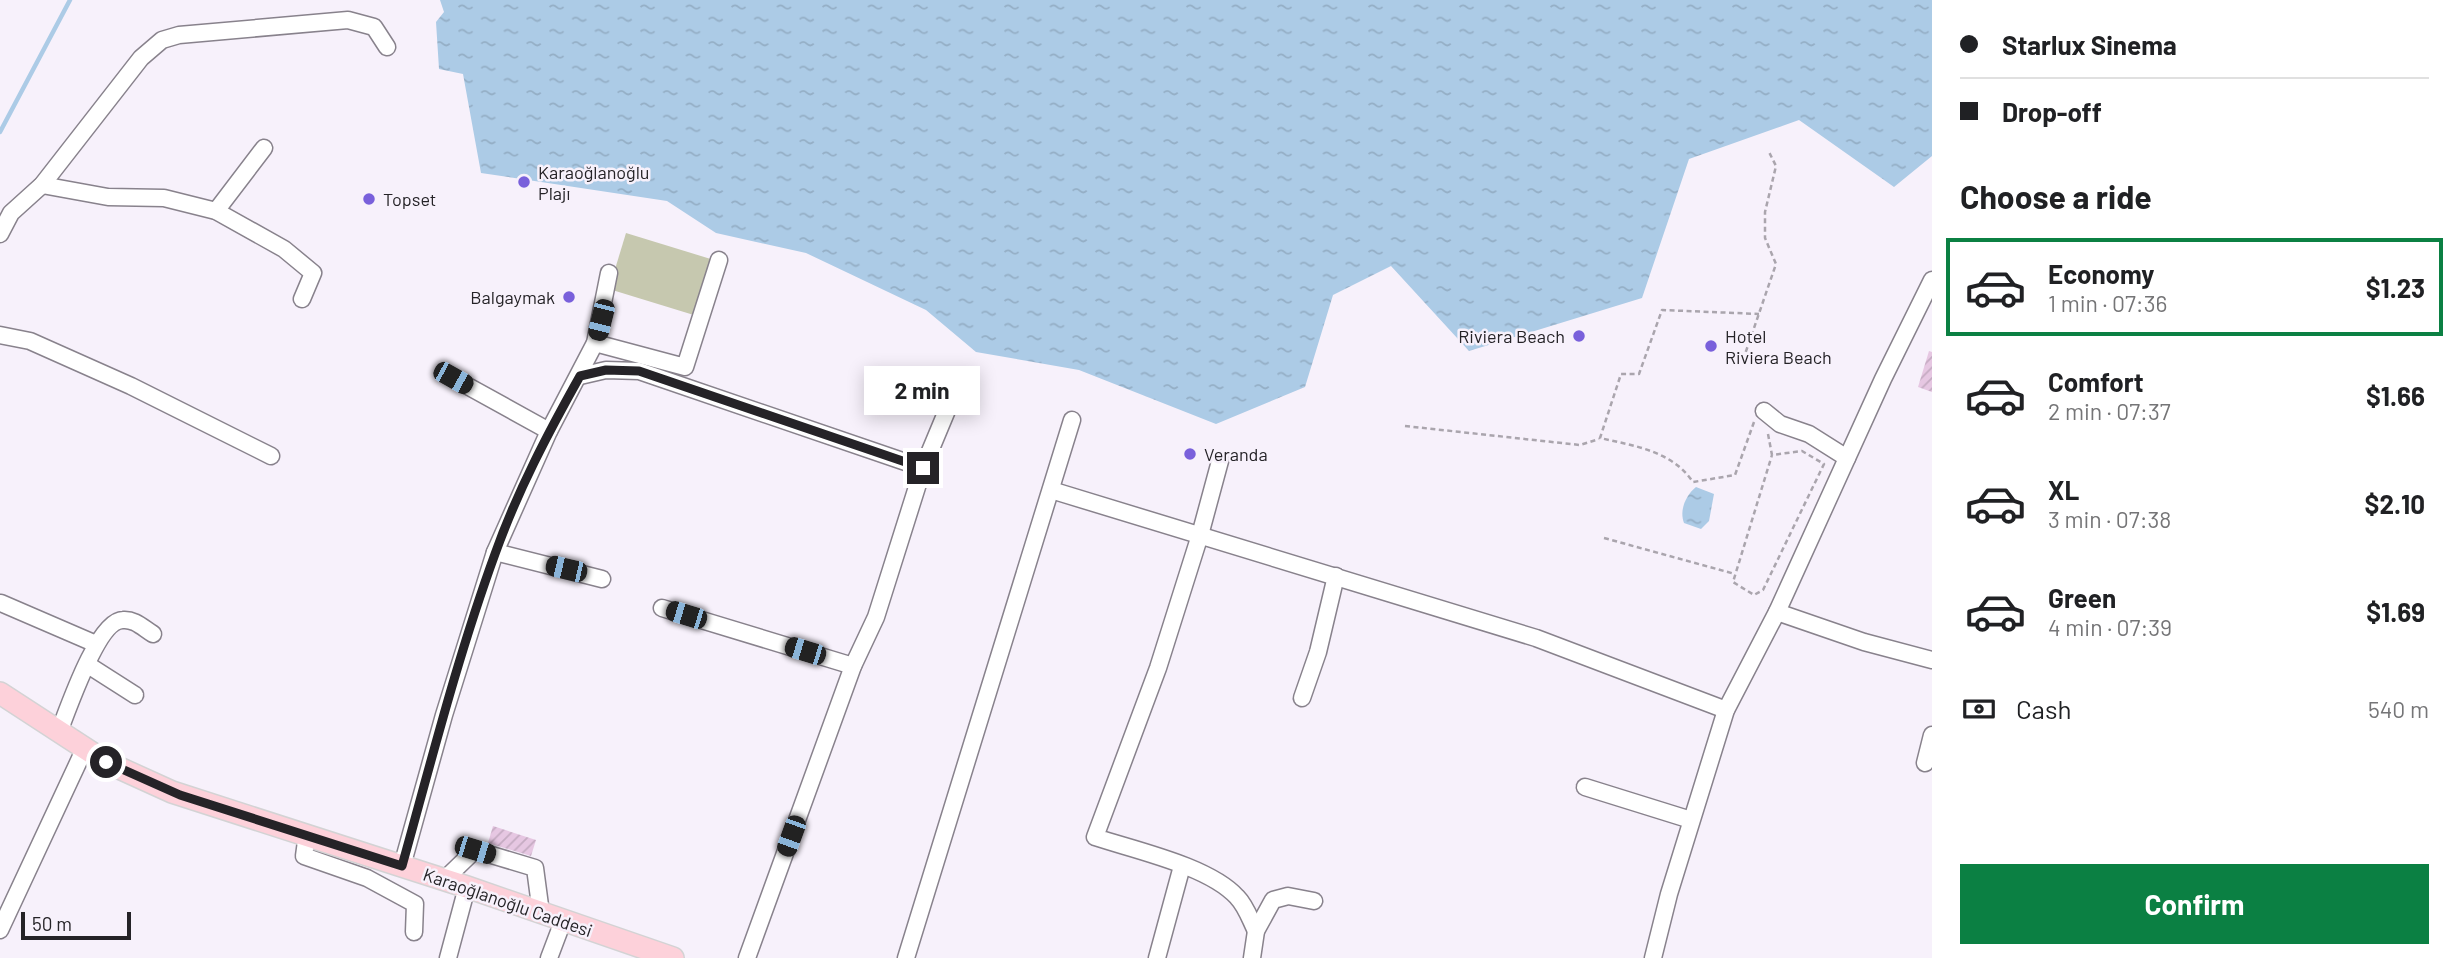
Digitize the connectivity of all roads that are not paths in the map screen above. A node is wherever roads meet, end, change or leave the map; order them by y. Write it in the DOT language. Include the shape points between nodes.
graph roads {
  1 [pos="387,47"];
  2 [pos="264,148"];
  3 [pos="42,185"];
  4 [pos="216,211"];
  5 [pos="0,234"];
  6 [pos="719,260"];
  7 [pos="609,273"];
  8 [pos="1932,280"];
  9 [pos="302,299"];
  10 [pos="0,335"];
  11 [pos="595,343"];
  12 [pos="580,376"];
  13 [pos="453,378"];
  14 [pos="953,396"];
  15 [pos="1763,416"];
  16 [pos="1072,420"];
  17 [pos="550,431"];
  18 [pos="271,456"];
  19 [pos="1847,458"];
  20 [pos="1220,461"];
  21 [pos="923,468"];
  22 [pos="1051,491"];
  23 [pos="1200,535"];
  24 [pos="495,552"];
  25 [pos="1336,576"];
  26 [pos="601,579"];
  27 [pos="1,603"];
  28 [pos="662,608"];
  29 [pos="1777,612"];
  30 [pos="153,634"];
  31 [pos="96,644"];
  32 [pos="1932,660"];
  33 [pos="88,665"];
  34 [pos="853,666"];
  35 [pos="135,695"];
  36 [pos="1302,698"];
  37 [pos="2,699"];
  38 [pos="1726,710"];
  39 [pos="59,732"];
  40 [pos="1932,735"];
  41 [pos="85,750"];
  42 [pos="1925,763"];
  43 [pos="1586,787"];
  44 [pos="1690,820"];
  45 [pos="307,834"];
  46 [pos="372,856"];
  47 [pos="402,866"];
  48 [pos="1182,866"];
  49 [pos="367,877"];
  50 [pos="444,880"];
  51 [pos="467,887"];
  52 [pos="1314,901"];
  53 [pos="541,913"];
  54 [pos="563,920"];
  55 [pos="0,930"];
  56 [pos="1256,930"];
  57 [pos="414,932"];
  58 [pos="631,952"];
  59 [pos="448,958"];
  60 [pos="549,958"];
  61 [pos="673,958"];
  62 [pos="747,958"];
  63 [pos="906,958"];
  64 [pos="1157,958"];
  65 [pos="1252,958"];
  66 [pos="1653,958"];
  1 -- 3 [label="street" via="374,27 348,20 162,40 141,58"];
  2 -- 4 [label="street"];
  3 -- 4 [label="street" via="108,197 164,198"];
  3 -- 5 [label="street" via="11,213"];
  4 -- 9 [label="street" via="284,249 313,274"];
  6 -- 11 [label="street" via="685,367"];
  7 -- 11 [label="street"];
  8 -- 19 [label="street"];
  10 -- 18 [label="street" via="30,341 131,386"];
  11 -- 12 [label="street"];
  12 -- 17 [label="street"];
  12 -- 21 [label="street" via="606,370 639,371"];
  13 -- 17 [label="street"];
  14 -- 21 [label="street"];
  15 -- 19 [label="street" via="1809,434"];
  16 -- 22 [label="street"];
  17 -- 24 [label="street"];
  19 -- 29 [label="street"];
  20 -- 23 [label="street"];
  21 -- 34 [label="street" via="876,617"];
  22 -- 23 [label="street"];
  22 -- 63 [label="street"];
  23 -- 25 [label="street"];
  23 -- 48 [label="street" via="1158,668 1095,837"];
  24 -- 26 [label="street"];
  24 -- 47 [label="street"];
  25 -- 36 [label="street"];
  25 -- 38 [label="street" via="1536,638"];
  27 -- 31 [label="street"];
  28 -- 34 [label="street"];
  29 -- 32 [label="street"];
  29 -- 38 [label="street"];
  30 -- 31 [label="street" via="134,621 120,619"];
  31 -- 33 [label="street"];
  33 -- 35 [label="street"];
  33 -- 39 [label="street"];
  34 -- 62 [label="street"];
  37 -- 39 [label="main road, Karaoğlanoğlu Caddesi"];
  38 -- 44 [label="street"];
  39 -- 41 [label="main road, Karaoğlanoğlu Caddesi"];
  40 -- 42 [label="street"];
  41 -- 45 [label="main road, Karaoğlanoğlu Caddesi" via="180,795"];
  41 -- 55 [label="street"];
  43 -- 44 [label="street"];
  44 -- 66 [label="street"];
  45 -- 46 [label="main road, Karaoğlanoğlu Caddesi"];
  45 -- 49 [label="street" via="304,856"];
  46 -- 47 [label="main road, Karaoğlanoğlu Caddesi"];
  46 -- 49 [label="street"];
  47 -- 50 [label="main road, Karaoğlanoğlu Caddesi"];
  48 -- 56 [label="street" via="1236,895"];
  48 -- 64 [label="street"];
  49 -- 57 [label="street" via="415,904"];
  50 -- 51 [label="main road, Karaoğlanoğlu Caddesi"];
  50 -- 53 [label="street" via="475,850 535,868"];
  51 -- 53 [label="main road, Karaoğlanoğlu Caddesi"];
  51 -- 59 [label="street"];
  52 -- 56 [label="street" via="1276,898 1266,906"];
  53 -- 54 [label="main road, Karaoğlanoğlu Caddesi"];
  54 -- 58 [label="main road, Karaoğlanoğlu Caddesi"];
  54 -- 60 [label="street"];
  56 -- 65 [label="street"];
  58 -- 61 [label="main road, Karaoğlanoğlu Caddesi"];
}
